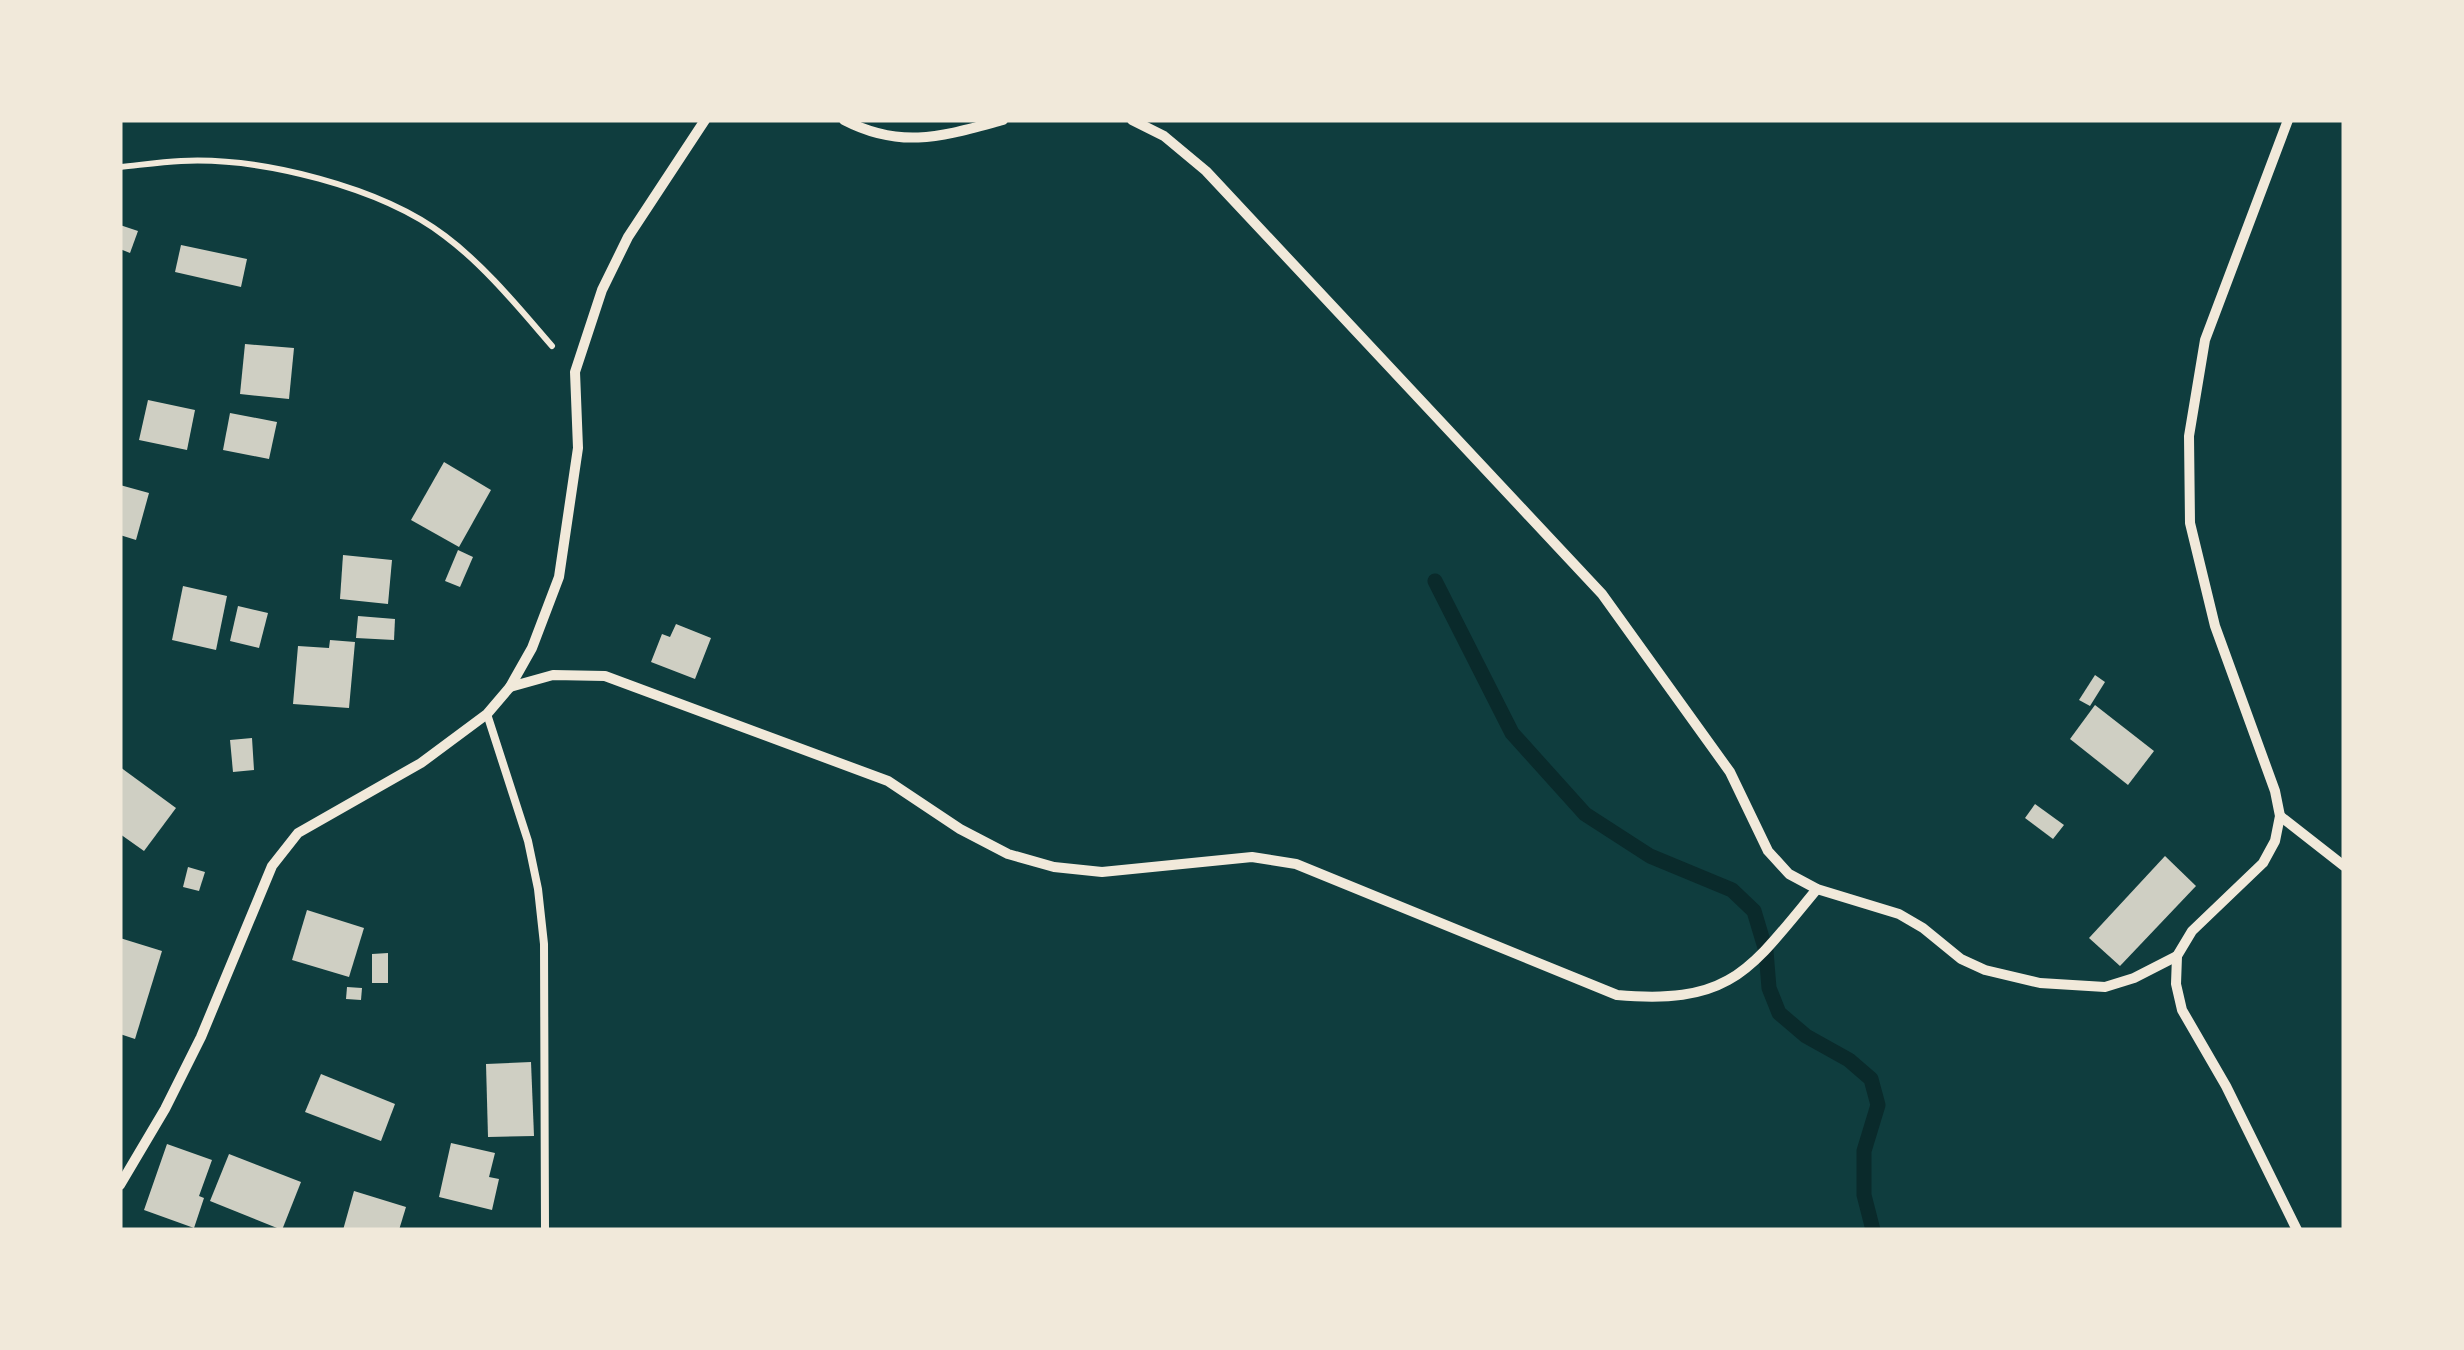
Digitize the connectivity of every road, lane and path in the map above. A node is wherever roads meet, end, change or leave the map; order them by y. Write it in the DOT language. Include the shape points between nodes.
graph roads {
  1 [pos="705,120"];
  2 [pos="844,120"];
  3 [pos="1003,120"];
  4 [pos="1132,120"];
  5 [pos="2288,120"];
  6 [pos="120,167"];
  7 [pos="576,372"];
  8 [pos="510,687"];
  9 [pos="487,714"];
  10 [pos="2280,816"];
  11 [pos="2344,866"];
  12 [pos="1817,890"];
  13 [pos="2177,956"];
  14 [pos="120,1185"];
  15 [pos="545,1230"];
  16 [pos="2296,1230"];
  1 -- 7 [label="street" via="628,237 602,290"];
  2 -- 3 [label="street" via="914,140"];
  4 -- 12 [label="street" via="1206,171 1602,594 1730,772 1768,851 1788,874"];
  5 -- 10 [label="street" via="2205,340 2189,436 2190,523 2215,626"];
  6 -- 7 [label="path" via="184,160 234,164 386,201 444,235"];
  7 -- 8 [label="street" via="578,448 559,576"];
  8 -- 9 [label="street"];
  8 -- 12 [label="street" via="553,674 605,676 888,781 960,829 1054,868 1102,872 1252,857 1296,864 1617,995 1697,994 1733,979"];
  9 -- 14 [label="street" via="422,763 298,833 272,866 201,1037"];
  9 -- 15 [label="lane" via="538,889"];
  10 -- 11 [label="street"];
  10 -- 13 [label="street" via="2263,863 2192,931"];
  12 -- 13 [label="street" via="1899,914 1985,970 2040,983 2105,987"];
  13 -- 16 [label="street" via="2182,1010"];
}
